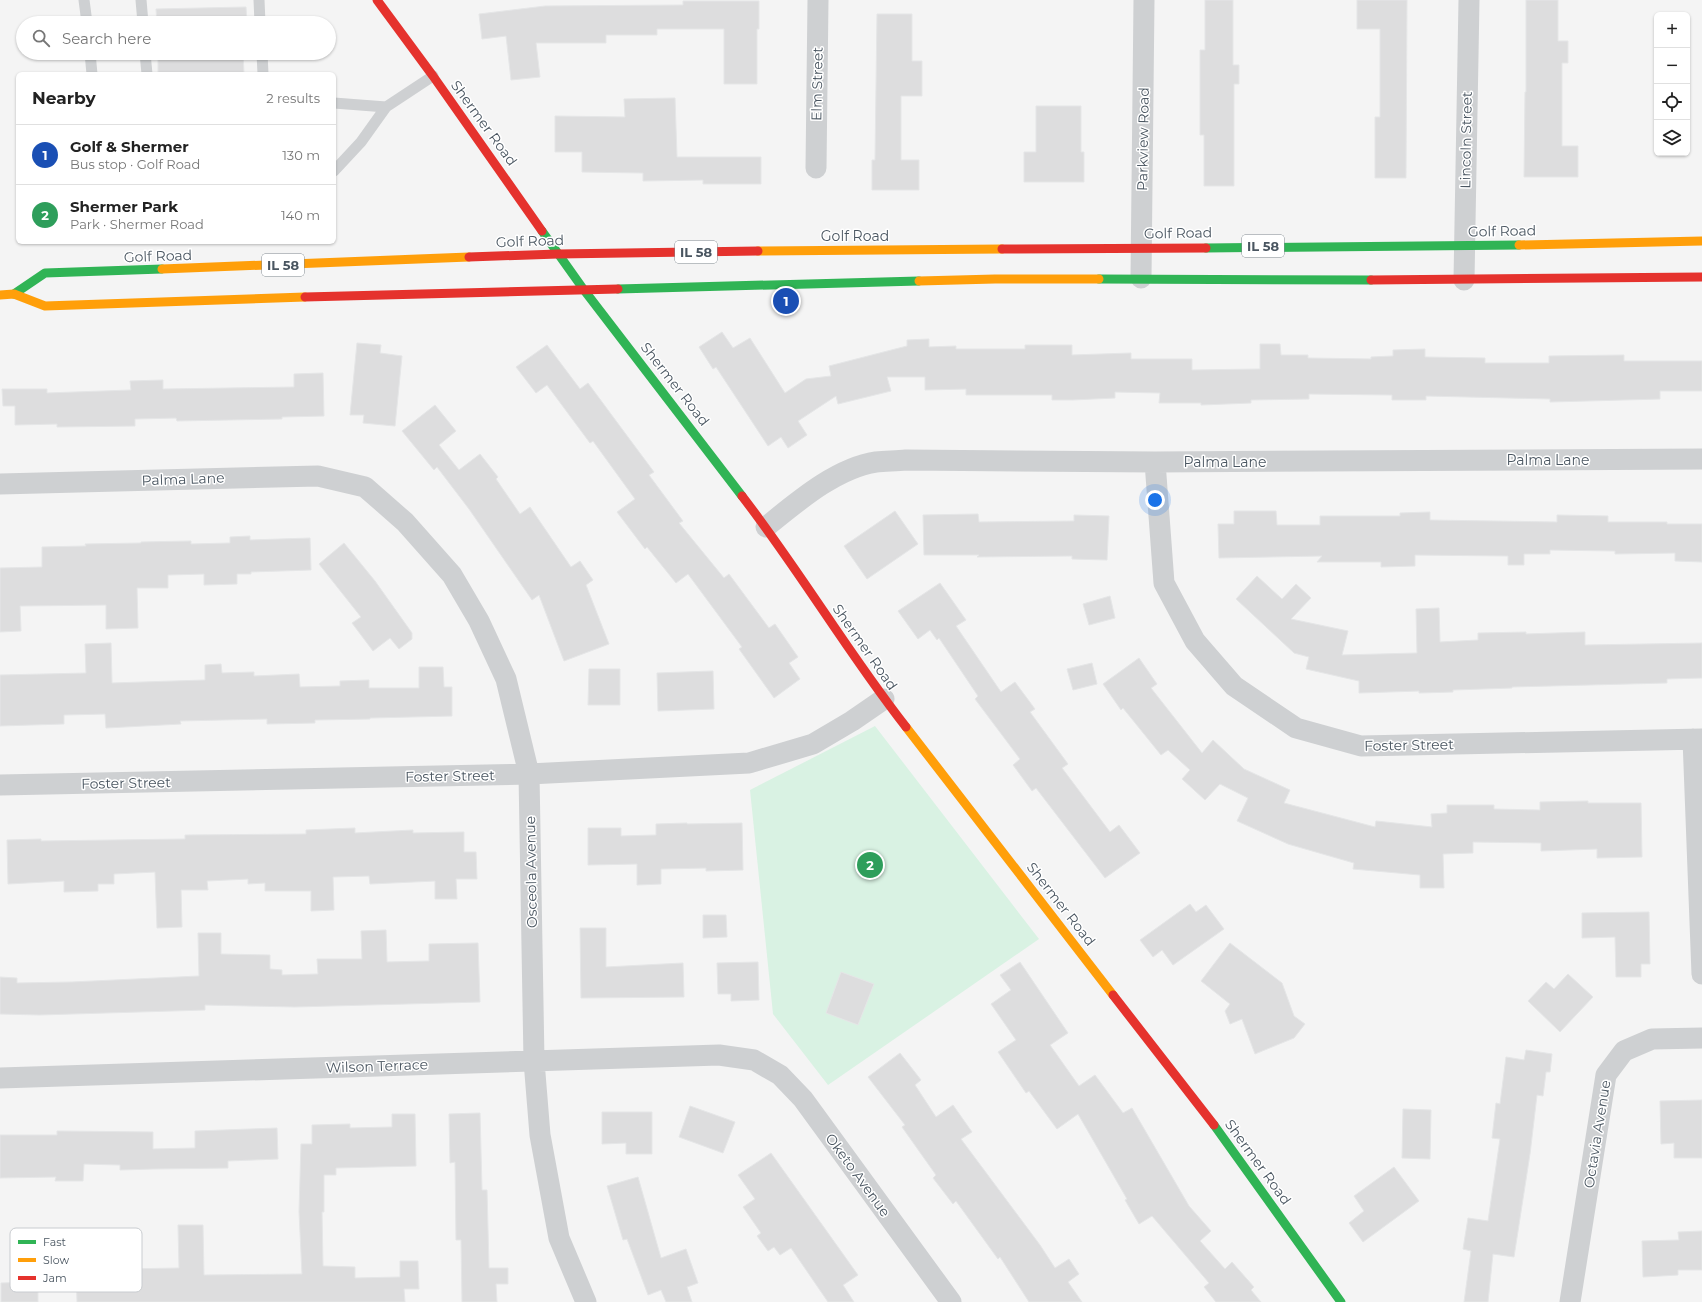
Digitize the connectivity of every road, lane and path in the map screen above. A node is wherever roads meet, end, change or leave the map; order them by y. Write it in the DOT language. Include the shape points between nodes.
graph roads {
  1 [pos="84,0"];
  2 [pos="141,0"];
  3 [pos="259,0"];
  4 [pos="377,0"];
  5 [pos="818,0"];
  6 [pos="1144,0"];
  7 [pos="1468,0"];
  8 [pos="85,16"];
  9 [pos="142,16"];
  10 [pos="260,16"];
  11 [pos="91,60"];
  12 [pos="146,60"];
  13 [pos="262,60"];
  14 [pos="92,72"];
  15 [pos="147,72"];
  16 [pos="263,72"];
  17 [pos="432,76"];
  18 [pos="336,103"];
  19 [pos="386,107"];
  20 [pos="816,168"];
  21 [pos="336,169"];
  22 [pos="1702,241"];
  23 [pos="1464,246"];
  24 [pos="1142,248"];
  25 [pos="558,254"];
  26 [pos="1141,278"];
  27 [pos="1702,278"];
  28 [pos="1464,280"];
  29 [pos="584,290"];
  30 [pos="14,294"];
  31 [pos="0,295"];
  32 [pos="1702,459"];
  33 [pos="1155,462"];
  34 [pos="0,484"];
  35 [pos="365,487"];
  36 [pos="766,527"];
  37 [pos="884,699"];
  38 [pos="1698,739"];
  39 [pos="529,774"];
  40 [pos="0,785"];
  41 [pos="1702,974"];
  42 [pos="1702,1038"];
  43 [pos="754,1060"];
  44 [pos="534,1061"];
  45 [pos="0,1078"];
  46 [pos="586,1302"];
  47 [pos="951,1302"];
  48 [pos="1341,1302"];
  49 [pos="1570,1302"];
  1 -- 8 [label="lane"];
  2 -- 9 [label="lane"];
  3 -- 10 [label="lane"];
  4 -- 17 [label="main road, Shermer Road"];
  5 -- 20 [label="street, Elm Street"];
  6 -- 24 [label="street, Parkview Road"];
  7 -- 23 [label="street, Lincoln Street"];
  11 -- 14 [label="lane"];
  12 -- 15 [label="lane"];
  13 -- 16 [label="lane"];
  17 -- 19 [label="lane"];
  17 -- 25 [label="main road, Shermer Road"];
  18 -- 19 [label="lane"];
  19 -- 21 [label="lane" via="361,142"];
  22 -- 23 [label="main road, Golf Road / IL 58"];
  23 -- 24 [label="main road, Golf Road / IL 58"];
  23 -- 28 [label="street, Lincoln Street"];
  24 -- 25 [label="main road, Golf Road / IL 58"];
  24 -- 26 [label="street, Parkview Road"];
  25 -- 29 [label="main road, Shermer Road"];
  25 -- 30 [label="main road, Golf Road / IL 58" via="45,273"];
  26 -- 28 [label="main road"];
  26 -- 29 [label="main road" via="844,282"];
  27 -- 28 [label="main road"];
  29 -- 30 [label="main road" via="45,306"];
  29 -- 36 [label="main road, Shermer Road"];
  30 -- 31 [label="main road"];
  32 -- 33 [label="street, Palma Lane"];
  33 -- 36 [label="street, Palma Lane" via="875,462 844,472 807,494"];
  33 -- 38 [label="street, Foster Street" via="1164,583 1195,641 1234,686 1296,728 1360,746"];
  34 -- 35 [label="street, Palma Lane" via="318,476"];
  35 -- 39 [label="street, Osceola Avenue" via="405,522 452,575 479,621 506,679"];
  36 -- 37 [label="main road, Shermer Road"];
  37 -- 39 [label="street, Foster Street" via="852,722 813,744 749,763"];
  37 -- 48 [label="main road, Shermer Road" via="1206,1114"];
  38 -- 41 [label="street"];
  39 -- 40 [label="street, Foster Street"];
  39 -- 44 [label="street, Osceola Avenue"];
  42 -- 49 [label="street, Octavia Avenue" via="1652,1039 1624,1051 1606,1075"];
  43 -- 44 [label="street, Wilson Terrace" via="719,1055"];
  43 -- 47 [label="street, Oketo Avenue" via="780,1075 803,1100"];
  44 -- 45 [label="street, Wilson Terrace"];
  44 -- 46 [label="street, Osceola Avenue" via="540,1136 559,1238"];
}
